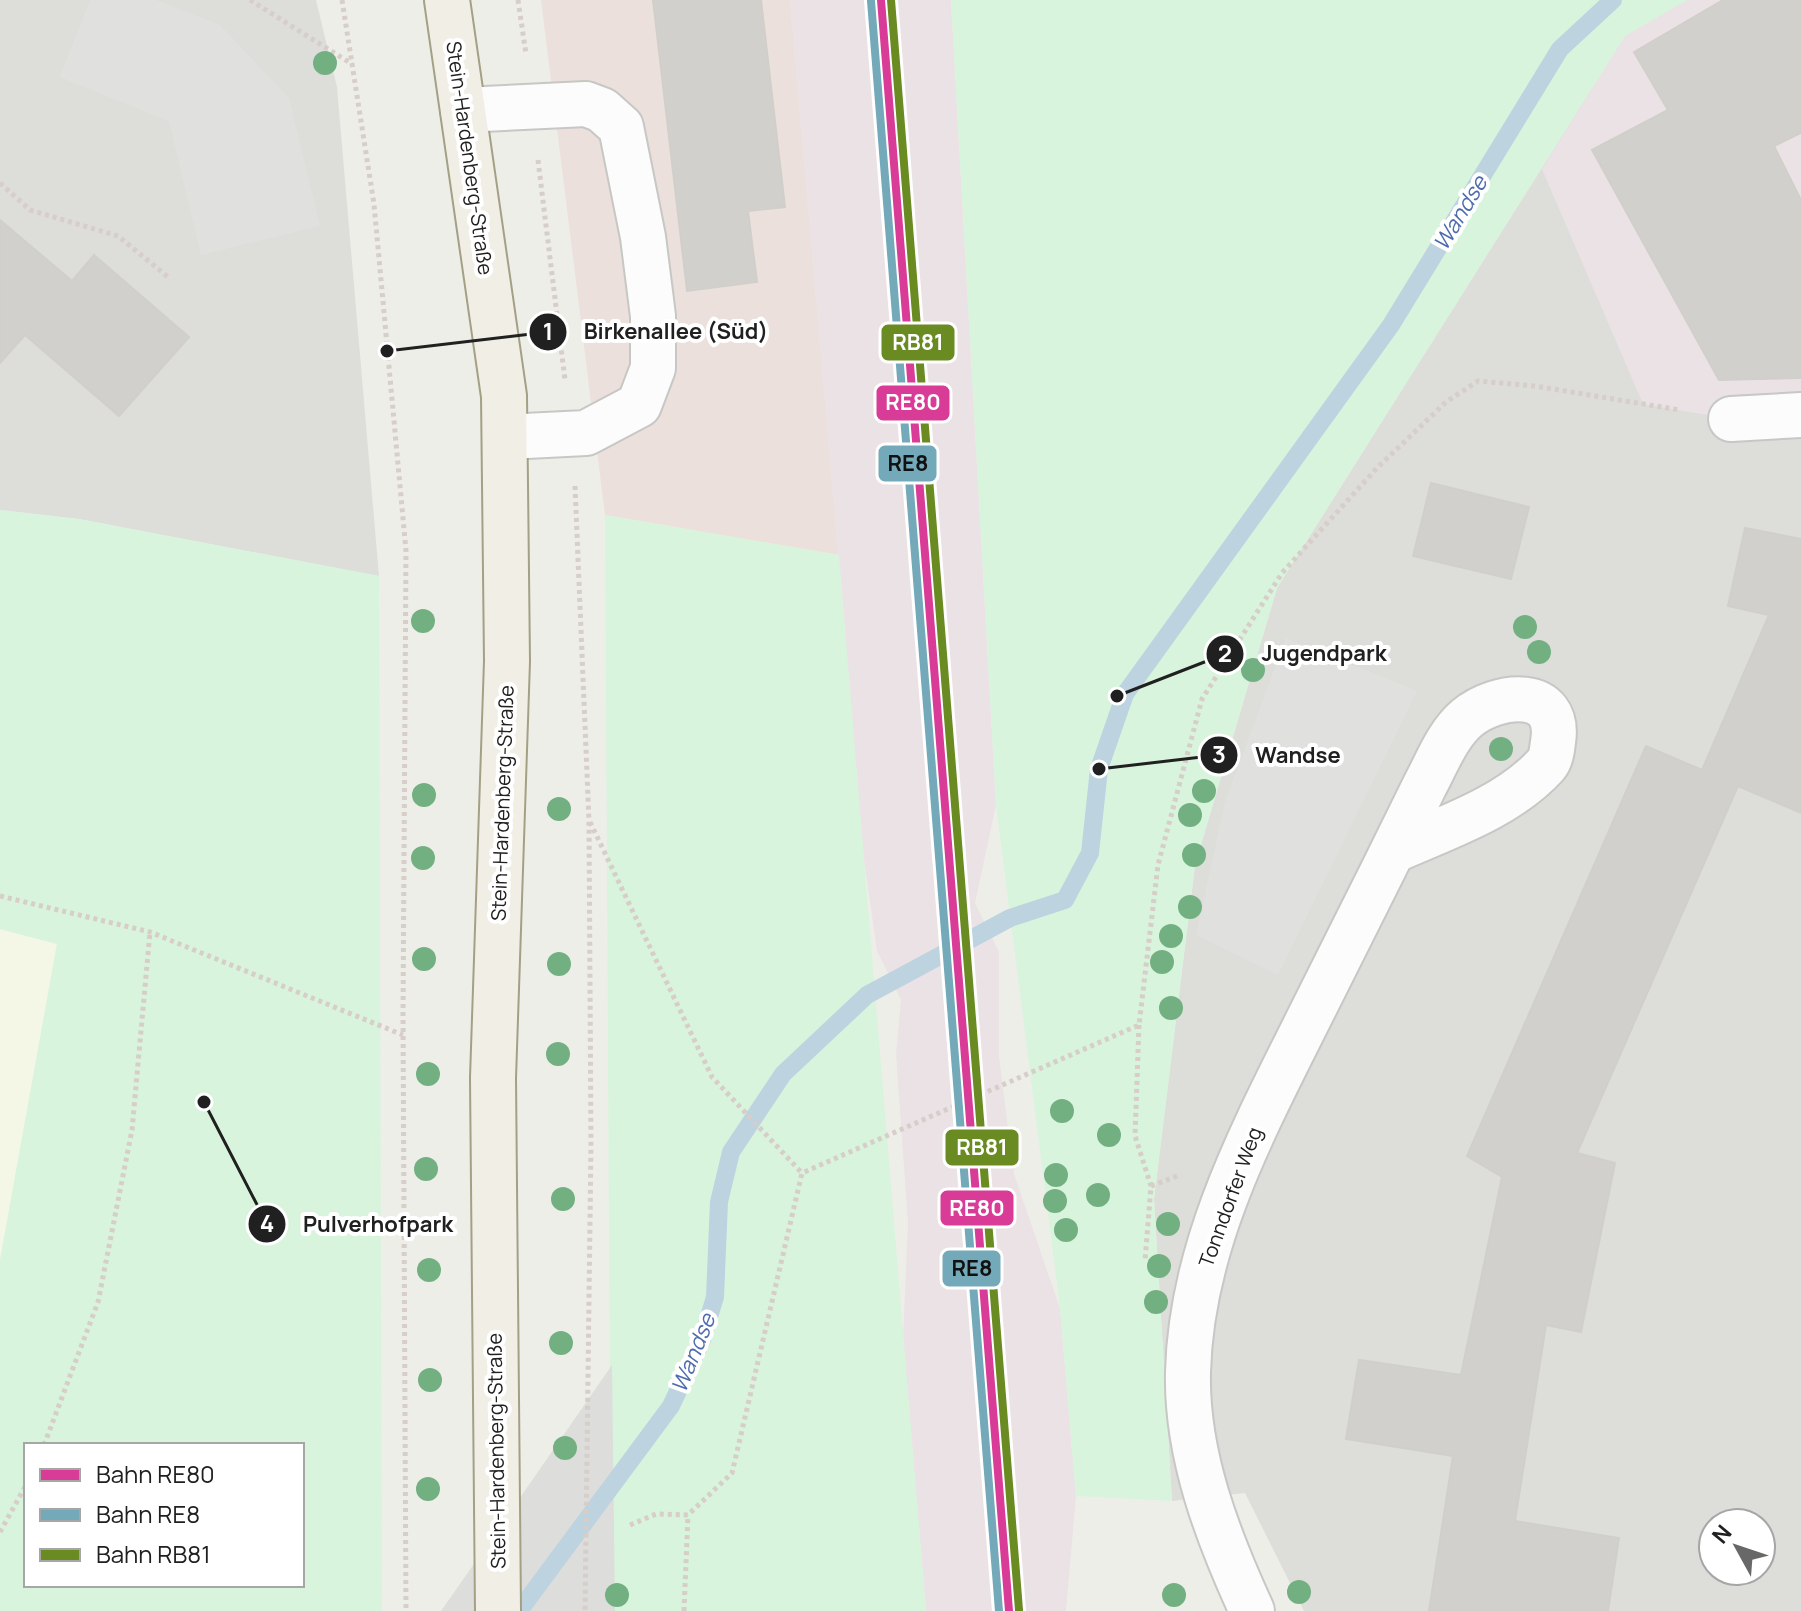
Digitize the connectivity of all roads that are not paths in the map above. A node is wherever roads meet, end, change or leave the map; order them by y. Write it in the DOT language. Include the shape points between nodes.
graph roads {
  1 [pos="447,0"];
  2 [pos="463,110"];
  3 [pos="1801,415"];
  4 [pos="1731,419"];
  5 [pos="505,437"];
  6 [pos="1393,851"];
  7 [pos="498,1611"];
  8 [pos="1252,1611"];
  1 -- 2 [label="main road, Stein-Hardenberg-Straße"];
  2 -- 5 [label="main road, Stein-Hardenberg-Straße" via="504,396"];
  2 -- 5 [label="street" via="586,104 602,110 621,127 645,250 653,368 639,405 586,433"];
  3 -- 4 [label="street"];
  5 -- 7 [label="main road, Stein-Hardenberg-Straße" via="507,661 493,1078"];
  6 -- 8 [label="street, Tonndorfer Weg" via="1259,1116 1220,1210 1192,1309 1191,1422 1219,1534"];
}
